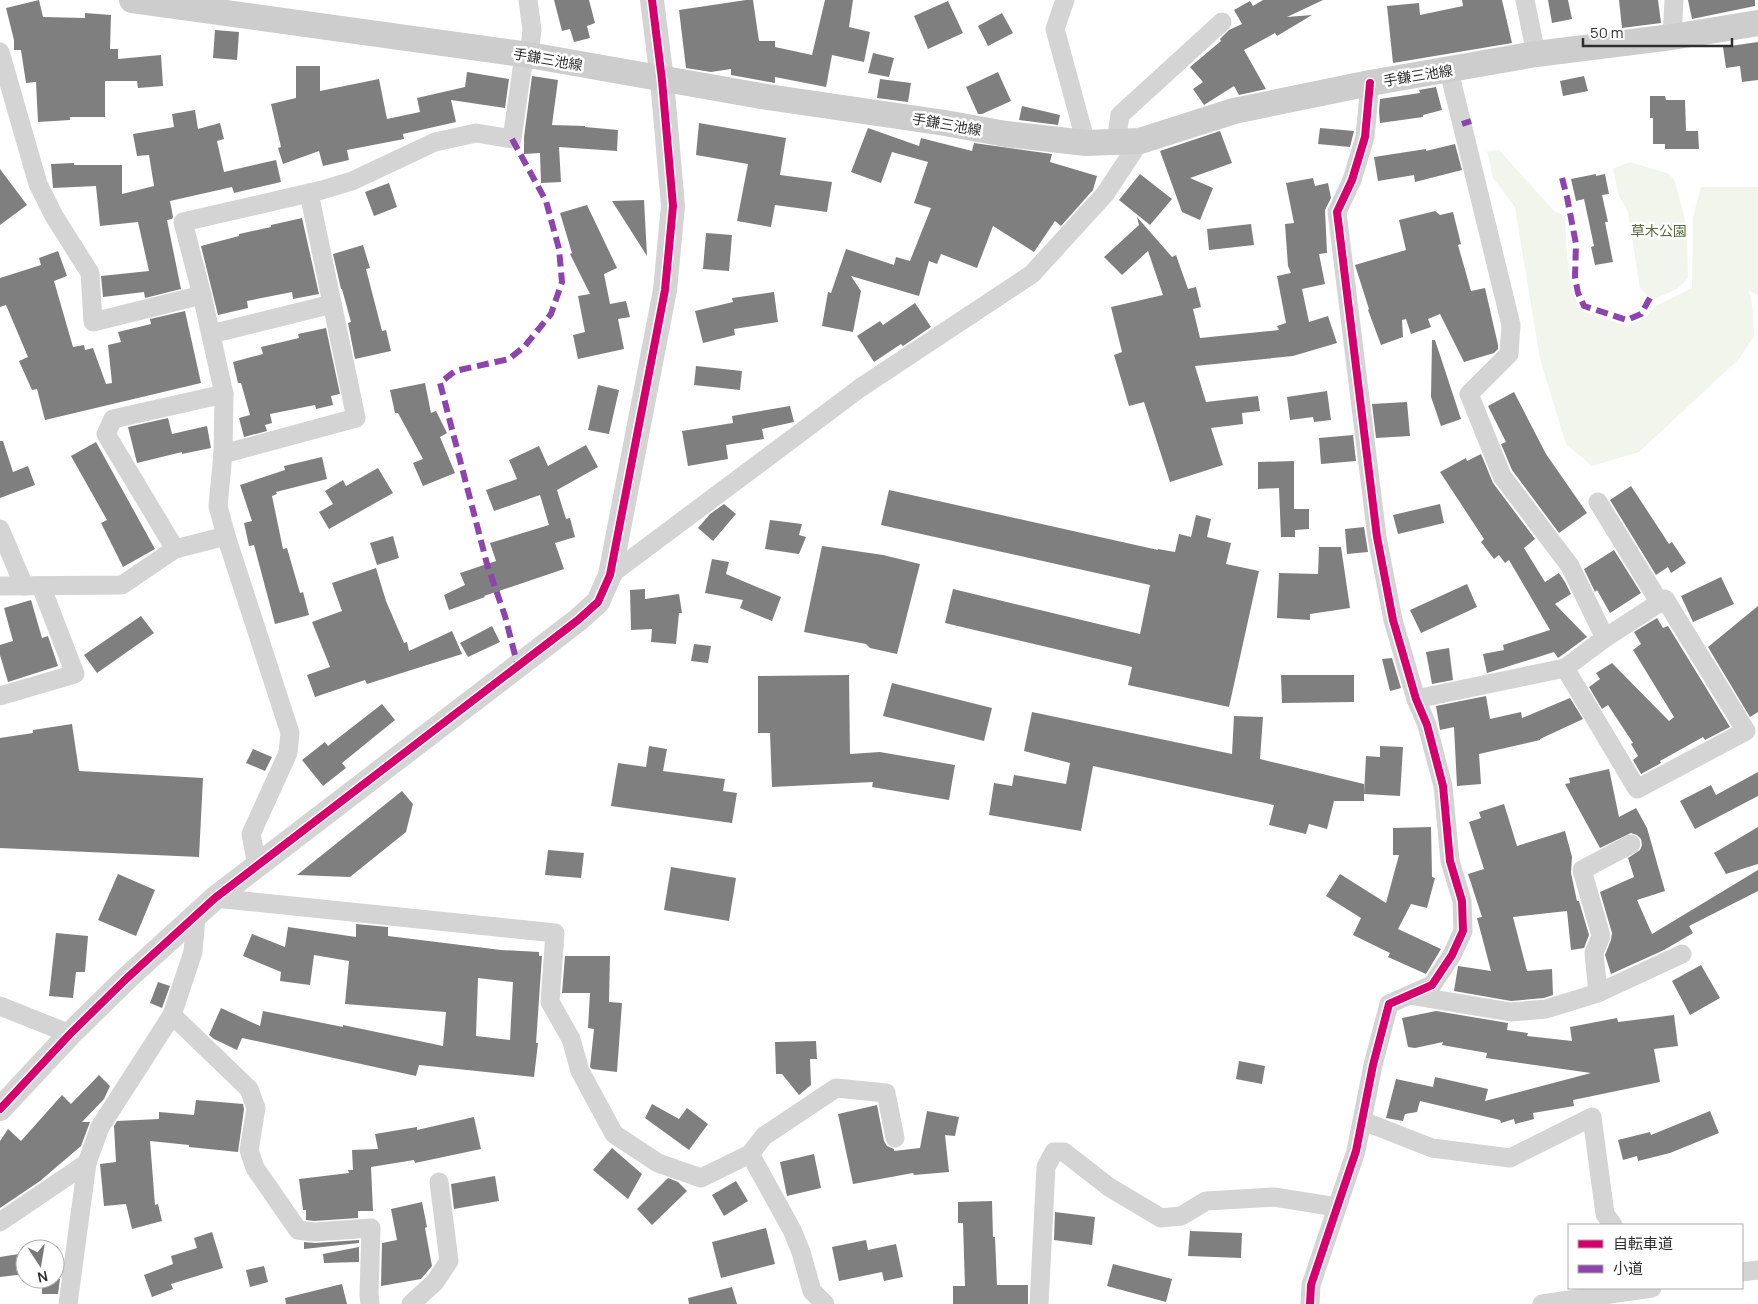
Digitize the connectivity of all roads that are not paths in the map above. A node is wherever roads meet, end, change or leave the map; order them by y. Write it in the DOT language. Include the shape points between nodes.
graph roads {
  1 [pos="132,0"];
  2 [pos="528,0"];
  3 [pos="652,0"];
  4 [pos="1065,0"];
  5 [pos="1525,0"];
  6 [pos="1674,0"];
  7 [pos="1222,22"];
  8 [pos="1758,23"];
  9 [pos="1672,36"];
  10 [pos="0,53"];
  11 [pos="1536,54"];
  12 [pos="529,55"];
  13 [pos="1448,71"];
  14 [pos="662,80"];
  15 [pos="1370,83"];
  16 [pos="1128,141"];
  17 [pos="1086,143"];
  18 [pos="309,193"];
  19 [pos="202,294"];
  20 [pos="332,304"];
  21 [pos="211,334"];
  22 [pos="224,394"];
  23 [pos="223,454"];
  24 [pos="1598,502"];
  25 [pos="0,530"];
  26 [pos="226,536"];
  27 [pos="175,549"];
  28 [pos="610,575"];
  29 [pos="0,586"];
  30 [pos="33,586"];
  31 [pos="1660,603"];
  32 [pos="1605,638"];
  33 [pos="1565,668"];
  34 [pos="0,696"];
  35 [pos="1416,699"];
  36 [pos="1630,844"];
  37 [pos="256,866"];
  38 [pos="216,898"];
  39 [pos="196,916"];
  40 [pos="1682,954"];
  41 [pos="1598,992"];
  42 [pos="1409,995"];
  43 [pos="0,1006"];
  44 [pos="172,1014"];
  45 [pos="70,1034"];
  46 [pos="0,1109"];
  47 [pos="1363,1122"];
  48 [pos="895,1138"];
  49 [pos="750,1154"];
  50 [pos="87,1163"];
  51 [pos="438,1182"];
  52 [pos="1338,1207"];
  53 [pos="0,1222"];
  54 [pos="1612,1224"];
  55 [pos="1758,1270"];
  56 [pos="1743,1272"];
  57 [pos="1639,1289"];
  58 [pos="68,1304"];
  59 [pos="370,1304"];
  60 [pos="411,1304"];
  61 [pos="826,1304"];
  62 [pos="1039,1304"];
  63 [pos="1310,1304"];
  64 [pos="1542,1304"];
  1 -- 12 [label="main road, 手鎌三池線"];
  2 -- 12 [label="street" via="532,30"];
  3 -- 14 [label="street"];
  4 -- 17 [label="street" via="1055,28"];
  5 -- 11 [label="street"];
  6 -- 9 [label="street"];
  7 -- 16 [label="street" via="1120,115"];
  8 -- 9 [label="main road, 手鎌三池線"];
  9 -- 11 [label="main road, 手鎌三池線"];
  10 -- 19 [label="street" via="38,184 90,273 93,322"];
  11 -- 13 [label="main road, 手鎌三池線"];
  12 -- 14 [label="main road, 手鎌三池線"];
  12 -- 18 [label="street" via="522,69 512,139 476,132 435,142 352,181"];
  13 -- 15 [label="main road, 手鎌三池線"];
  13 -- 32 [label="street" via="1512,325 1509,354 1469,394 1502,476 1570,566"];
  14 -- 17 [label="main road, 手鎌三池線" via="1006,134"];
  14 -- 28 [label="street" via="673,206 664,290"];
  15 -- 16 [label="main road, 手鎌三池線" via="1234,111"];
  15 -- 35 [label="street" via="1365,137 1352,180 1337,212 1377,537 1393,620"];
  16 -- 17 [label="main road, 手鎌三池線"];
  16 -- 28 [label="street" via="1104,194 1032,274 860,388"];
  18 -- 19 [label="street" via="183,222"];
  18 -- 20 [label="street"];
  19 -- 21 [label="street"];
  20 -- 21 [label="street"];
  20 -- 23 [label="street" via="356,418"];
  21 -- 22 [label="street"];
  22 -- 23 [label="street"];
  22 -- 27 [label="street" via="113,419 106,434"];
  23 -- 26 [label="street" via="218,506"];
  24 -- 31 [label="street"];
  25 -- 30 [label="street"];
  26 -- 27 [label="street"];
  26 -- 37 [label="street" via="290,733 288,753 251,834"];
  27 -- 30 [label="street" via="122,585"];
  28 -- 37 [label="street" via="598,602 578,620"];
  29 -- 30 [label="street"];
  30 -- 34 [label="street" via="75,674"];
  31 -- 32 [label="street"];
  31 -- 33 [label="street" via="1666,599 1746,731 1637,789"];
  32 -- 33 [label="street"];
  33 -- 35 [label="street"];
  35 -- 42 [label="street" via="1427,725 1443,786 1450,861 1462,901 1463,931 1432,985"];
  36 -- 41 [label="street" via="1582,870 1601,936 1594,953"];
  37 -- 38 [label="street"];
  38 -- 39 [label="street"];
  38 -- 49 [label="street" via="555,933 550,1002 571,1039 580,1071 614,1134 658,1162 701,1178"];
  39 -- 44 [label="street" via="193,952"];
  39 -- 45 [label="street"];
  40 -- 41 [label="street"];
  41 -- 42 [label="street" via="1546,1010 1512,1012"];
  42 -- 47 [label="street" via="1389,1004"];
  43 -- 45 [label="street"];
  44 -- 50 [label="street" via="100,1127"];
  44 -- 59 [label="street" via="249,1088 256,1108 249,1150 255,1168 298,1230 371,1228"];
  45 -- 46 [label="street"];
  47 -- 52 [label="street"];
  47 -- 54 [label="street" via="1432,1148 1510,1158 1592,1117 1605,1214"];
  48 -- 49 [label="street" via="886,1093 836,1088 764,1136"];
  49 -- 61 [label="street" via="792,1230 812,1291"];
  50 -- 53 [label="street"];
  50 -- 58 [label="street"];
  51 -- 60 [label="street" via="449,1262 435,1282"];
  52 -- 62 [label="street" via="1274,1197 1206,1201 1181,1216 1161,1218 1109,1187 1064,1152 1054,1152 1046,1167"];
  52 -- 63 [label="street" via="1311,1286"];
  55 -- 56 [label="street"];
  57 -- 64 [label="street"];
}
